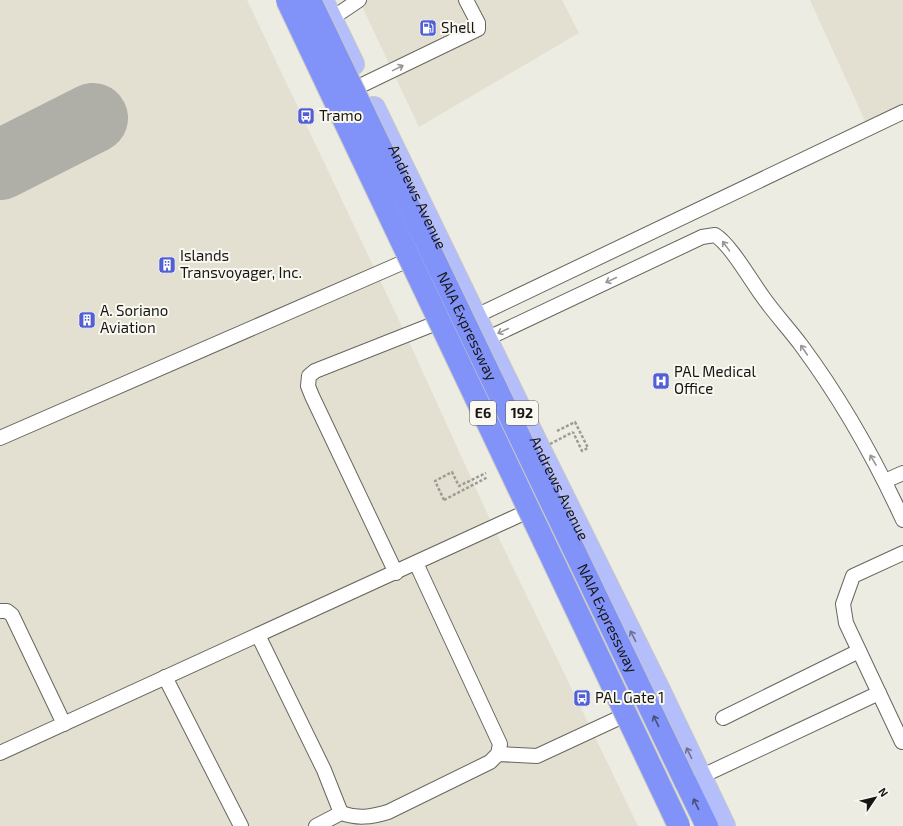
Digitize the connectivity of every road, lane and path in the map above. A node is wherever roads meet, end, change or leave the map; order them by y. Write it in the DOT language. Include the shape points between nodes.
graph roads {
  1 [pos="278,0"];
  2 [pos="287,0"];
  3 [pos="310,0"];
  4 [pos="359,0"];
  5 [pos="466,0"];
  6 [pos="327,9"];
  7 [pos="362,85"];
  8 [pos="903,112"];
  9 [pos="404,262"];
  10 [pos="476,316"];
  11 [pos="434,324"];
  12 [pos="486,339"];
  13 [pos="575,422"];
  14 [pos="573,432"];
  15 [pos="0,438"];
  16 [pos="501,465"];
  17 [pos="903,473"];
  18 [pos="885,481"];
  19 [pos="444,500"];
  20 [pos="524,513"];
  21 [pos="903,520"];
  22 [pos="903,553"];
  23 [pos="416,563"];
  24 [pos="396,573"];
  25 [pos="0,611"];
  26 [pos="258,635"];
  27 [pos="859,651"];
  28 [pos="165,677"];
  29 [pos="879,693"];
  30 [pos="622,717"];
  31 [pos="723,718"];
  32 [pos="64,724"];
  33 [pos="902,742"];
  34 [pos="0,753"];
  35 [pos="498,754"];
  36 [pos="700,777"];
  37 [pos="341,813"];
  38 [pos="241,826"];
  39 [pos="316,826"];
  40 [pos="673,826"];
  41 [pos="679,826"];
  42 [pos="707,826"];
  43 [pos="724,826"];
  1 -- 9 [label="main road, 192"];
  2 -- 41 [label="highway, NAIA Expressway / E6, bridge"];
  42 -- 3 [label="highway, NAIA Expressway / E6, one-way, bridge"];
  4 -- 6 [label="lane"];
  7 -- 5 [label="lane, one-way" via="478,29 478,23"];
  6 -- 7 [label="main road, Andrews Avenue / 192"];
  7 -- 10 [label="main road, Andrews Avenue / 192"];
  8 -- 10 [label="lane"];
  9 -- 11 [label="main road, 192"];
  9 -- 15 [label="lane"];
  10 -- 12 [label="main road, Andrews Avenue / 192"];
  11 -- 16 [label="main road, 192"];
  11 -- 24 [label="lane" via="315,371 309,376 308,386 312,396"];
  18 -- 12 [label="lane, one-way" via="846,412 801,345 724,243 715,235 702,237"];
  36 -- 12 [label="main road, Andrews Avenue / 192, one-way"];
  13 -- 14 [label="path" via="588,448 582,451"];
  16 -- 19 [label="path" via="459,486 452,472 435,481"];
  16 -- 20 [label="main road, 192"];
  17 -- 18 [label="lane"];
  18 -- 21 [label="lane"];
  20 -- 23 [label="lane"];
  20 -- 30 [label="main road, 192"];
  22 -- 27 [label="lane" via="854,576 846,592 843,604 846,623"];
  23 -- 24 [label="lane"];
  23 -- 35 [label="lane" via="500,744"];
  24 -- 26 [label="lane"];
  25 -- 32 [label="lane" via="7,611 12,615"];
  26 -- 28 [label="lane"];
  26 -- 37 [label="lane" via="324,770"];
  27 -- 29 [label="lane"];
  27 -- 31 [label="lane"];
  28 -- 32 [label="lane"];
  28 -- 38 [label="lane"];
  29 -- 33 [label="lane"];
  29 -- 36 [label="lane"];
  30 -- 35 [label="lane" via="537,756"];
  30 -- 40 [label="main road, 192"];
  32 -- 34 [label="lane"];
  35 -- 37 [label="lane" via="490,762 388,812 371,817 353,818"];
  36 -- 43 [label="main road, Andrews Avenue / 192"];
  37 -- 39 [label="lane"];
}
